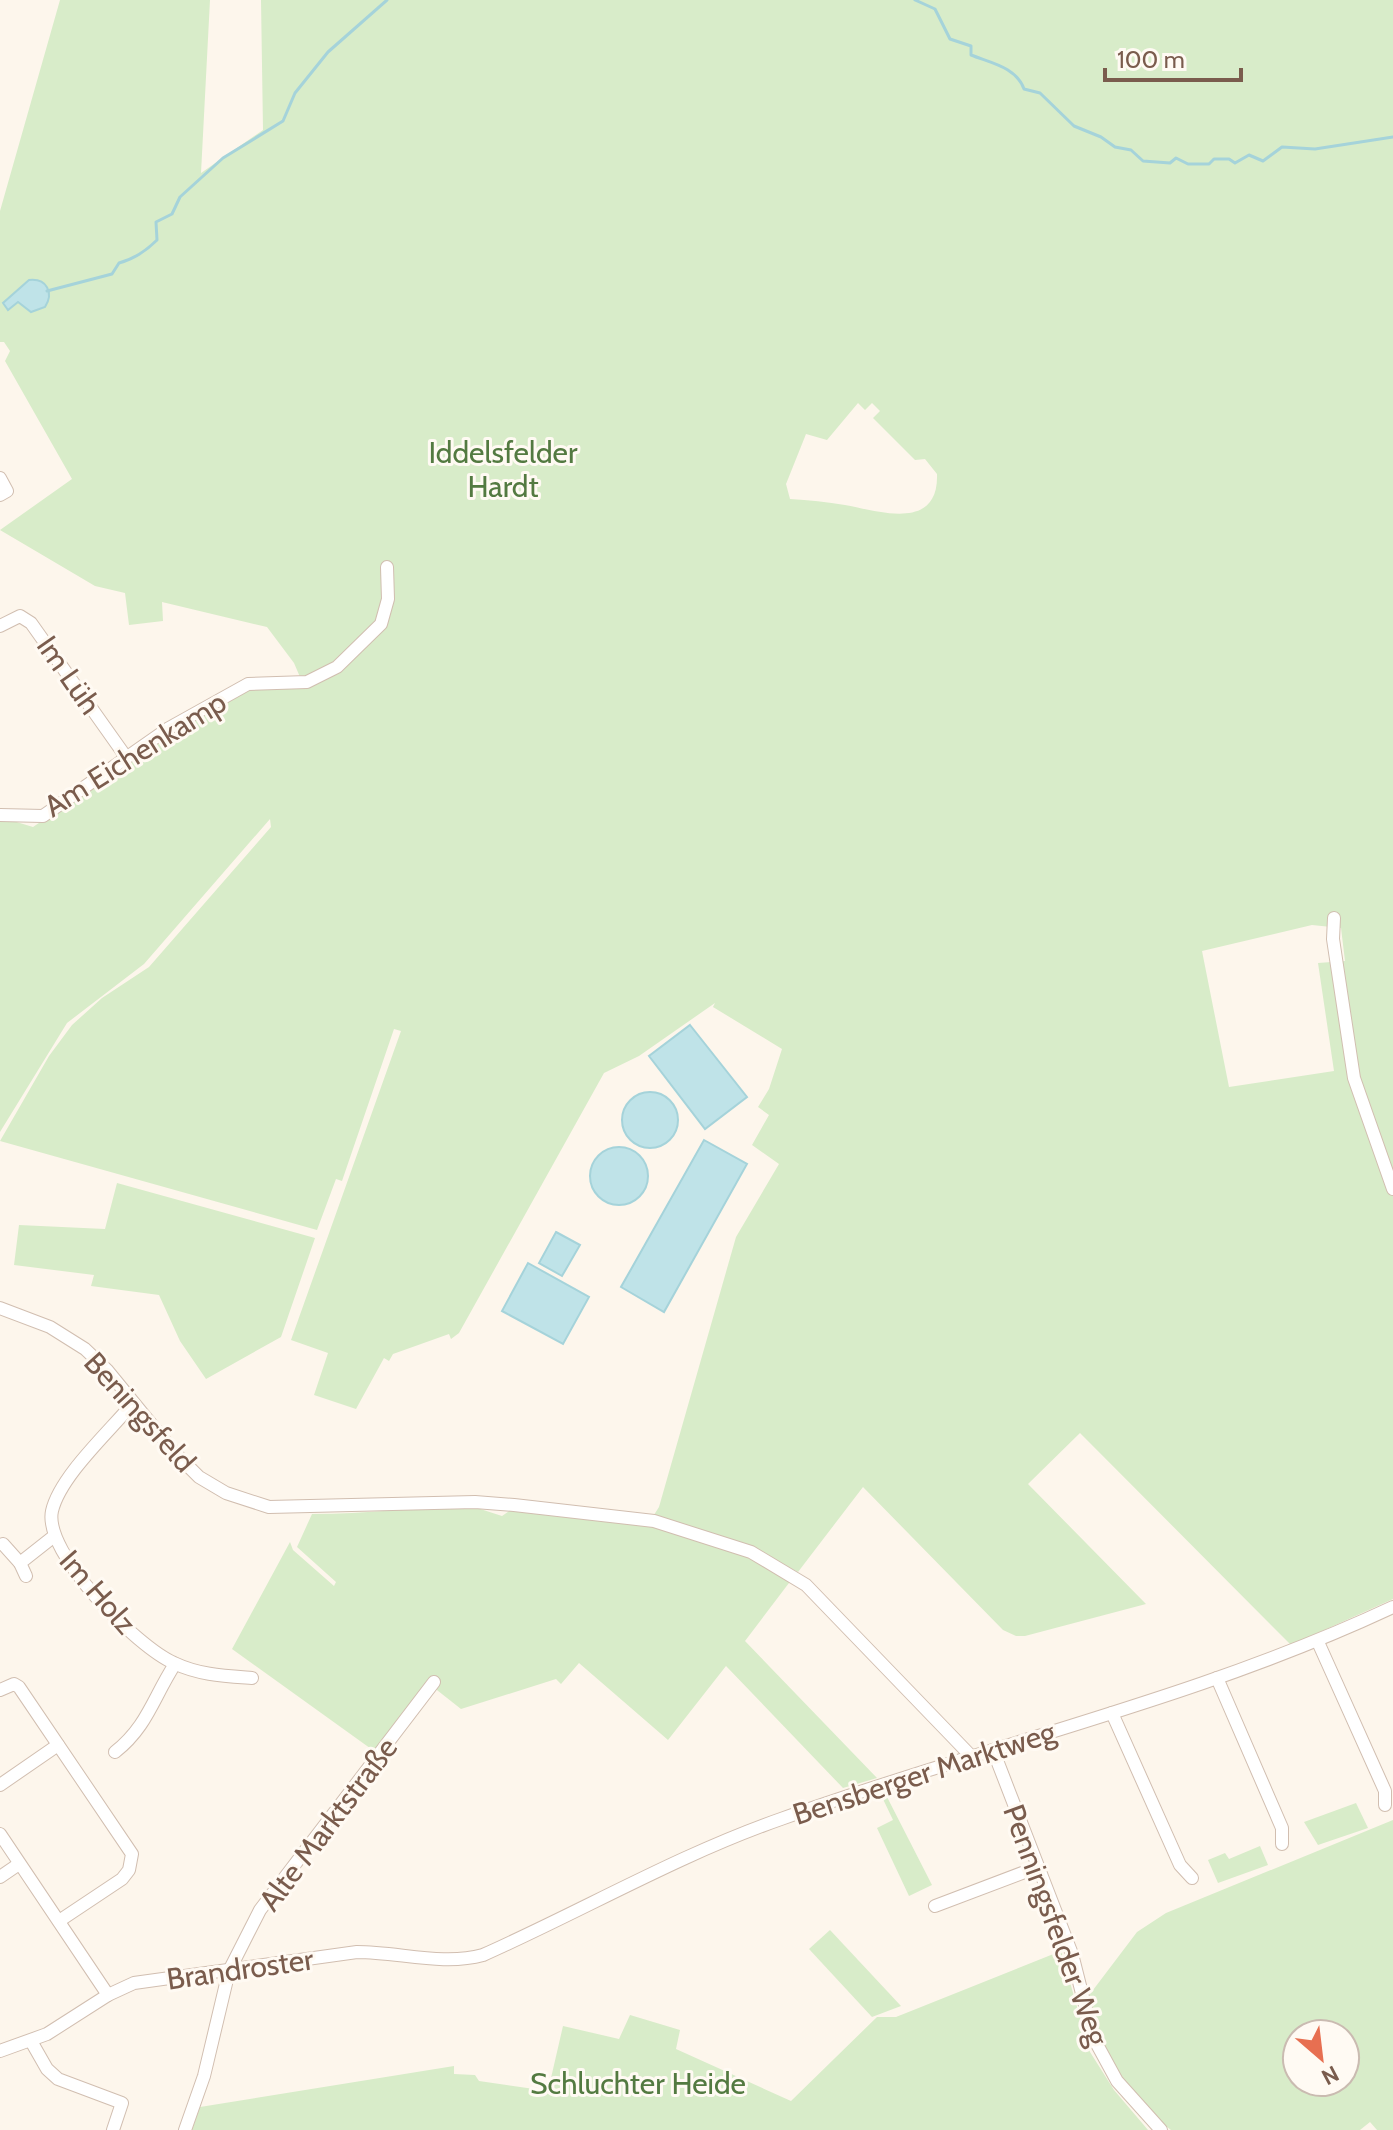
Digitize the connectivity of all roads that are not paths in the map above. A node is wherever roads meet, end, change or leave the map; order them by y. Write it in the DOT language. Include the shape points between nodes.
graph roads {
  1 [pos="0,478"];
  2 [pos="0,495"];
  3 [pos="387,567"];
  4 [pos="0,626"];
  5 [pos="126,757"];
  6 [pos="0,815"];
  7 [pos="1334,918"];
  8 [pos="1393,1189"];
  9 [pos="0,1308"];
  10 [pos="133,1403"];
  11 [pos="53,1537"];
  12 [pos="3,1544"];
  13 [pos="20,1563"];
  14 [pos="26,1576"];
  15 [pos="1393,1607"];
  16 [pos="1318,1642"];
  17 [pos="175,1664"];
  18 [pos="252,1678"];
  19 [pos="1217,1678"];
  20 [pos="434,1682"];
  21 [pos="0,1690"];
  22 [pos="1112,1713"];
  23 [pos="58,1745"];
  24 [pos="993,1750"];
  25 [pos="115,1752"];
  26 [pos="971,1756"];
  27 [pos="0,1785"];
  28 [pos="1385,1805"];
  29 [pos="0,1834"];
  30 [pos="1282,1844"];
  31 [pos="19,1864"];
  32 [pos="1038,1867"];
  33 [pos="0,1877"];
  34 [pos="1192,1878"];
  35 [pos="935,1906"];
  36 [pos="59,1921"];
  37 [pos="463,1961"];
  38 [pos="229,1971"];
  39 [pos="108,1995"];
  40 [pos="31,2041"];
  41 [pos="0,2051"];
  42 [pos="113,2130"];
  43 [pos="185,2130"];
  44 [pos="1161,2130"];
  1 -- 2 [label="street" via="7,491"];
  3 -- 5 [label="street, Am Eichenkamp" via="388,599 381,624 337,667 307,682 248,684"];
  4 -- 5 [label="street, Im Lüh" via="20,616 31,623"];
  5 -- 6 [label="street, Am Eichenkamp" via="43,816"];
  7 -- 8 [label="street" via="1354,1078"];
  9 -- 10 [label="street, Beningsfeld" via="77,1344"];
  10 -- 11 [label="street, Im Holz" via="69,1478 53,1505"];
  10 -- 26 [label="street, Beningsfeld" via="199,1477 226,1493 269,1507 475,1502 654,1521 751,1552 806,1585"];
  11 -- 13 [label="street"];
  11 -- 17 [label="street, Im Holz" via="119,1620"];
  12 -- 13 [label="street"];
  13 -- 14 [label="street"];
  15 -- 16 [label="street, Bensberger Marktweg"];
  16 -- 19 [label="street, Bensberger Marktweg"];
  16 -- 28 [label="street" via="1385,1791"];
  17 -- 18 [label="street, Im Holz" via="210,1675"];
  17 -- 25 [label="street" via="152,1699 141,1729"];
  19 -- 22 [label="street, Bensberger Marktweg"];
  19 -- 30 [label="street" via="1282,1828"];
  20 -- 38 [label="street, Alte Marktstraße" via="260,1910"];
  21 -- 23 [label="street" via="19,1687"];
  22 -- 24 [label="street, Bensberger Marktweg"];
  22 -- 34 [label="street" via="1180,1865"];
  23 -- 27 [label="street"];
  23 -- 36 [label="street" via="129,1848 132,1862 122,1879"];
  24 -- 26 [label="street, Bensberger Marktweg"];
  24 -- 32 [label="street, Penningsfelder Weg"];
  26 -- 37 [label="street, Bensberger Marktweg" via="743,1833"];
  29 -- 31 [label="street"];
  31 -- 33 [label="street"];
  31 -- 36 [label="street"];
  32 -- 35 [label="street"];
  32 -- 44 [label="street, Penningsfelder Weg" via="1072,1954 1093,2037 1117,2081"];
  36 -- 39 [label="street"];
  37 -- 38 [label="street, Brandroster" via="357,1952"];
  38 -- 39 [label="street, Brandroster" via="134,1983"];
  38 -- 43 [label="street, Alte Marktstraße"];
  39 -- 40 [label="street, Brandroster"];
  40 -- 41 [label="street, Brandroster"];
  40 -- 42 [label="street" via="58,2079 122,2103"];
}
